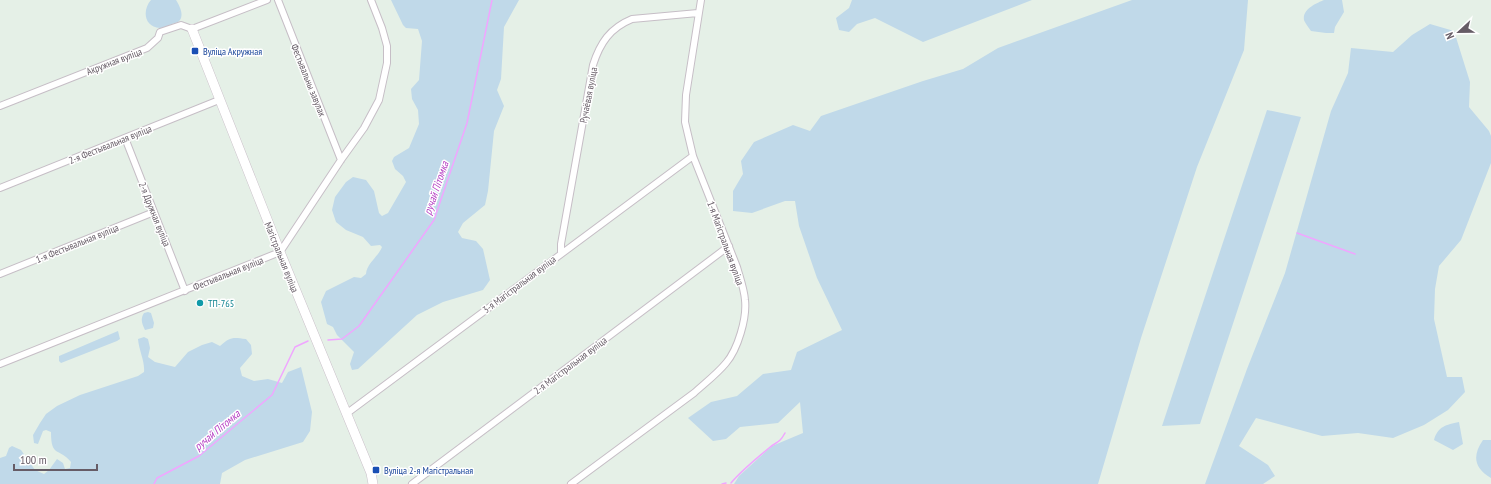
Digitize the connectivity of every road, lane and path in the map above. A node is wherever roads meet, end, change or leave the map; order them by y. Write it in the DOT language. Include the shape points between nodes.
graph roads {
  1 [pos="266,0"];
  2 [pos="278,0"];
  3 [pos="371,0"];
  4 [pos="701,0"];
  5 [pos="698,13"];
  6 [pos="192,29"];
  7 [pos="219,100"];
  8 [pos="0,106"];
  9 [pos="125,138"];
  10 [pos="692,156"];
  11 [pos="341,160"];
  12 [pos="0,188"];
  13 [pos="154,212"];
  14 [pos="728,246"];
  15 [pos="280,252"];
  16 [pos="561,252"];
  17 [pos="0,274"];
  18 [pos="186,291"];
  19 [pos="0,364"];
  20 [pos="346,414"];
  21 [pos="373,484"];
  22 [pos="412,484"];
  23 [pos="571,484"];
  1 -- 6 [label="street, Акружная вуліца"];
  2 -- 11 [label="street, Фестывальны завулак"];
  3 -- 11 [label="street" via="387,46 385,74 379,100 364,128"];
  4 -- 5 [label="street, 1-я Магістральная вуліца"];
  5 -- 10 [label="street, 1-я Магістральная вуліца" via="686,95 685,122"];
  5 -- 16 [label="street, Ручаёвая вуліца" via="627,21 613,30 598,49 593,65"];
  6 -- 7 [label="street, Магістральная вуліца"];
  6 -- 8 [label="street, Акружная вуліца" via="181,25 160,32 158,38 147,48"];
  7 -- 9 [label="street, 2-я Фестывальная вуліца"];
  7 -- 15 [label="street, Магістральная вуліца"];
  9 -- 12 [label="street, 2-я Фестывальная вуліца"];
  9 -- 13 [label="street, 2-я Дружная вуліца"];
  10 -- 14 [label="street, 1-я Магістральная вуліца"];
  10 -- 16 [label="street, 3-я Магістральная вуліца"];
  11 -- 15 [label="street"];
  13 -- 17 [label="street, 1-я Фестывальная вуліца"];
  13 -- 18 [label="street, 2-я Дружная вуліца"];
  14 -- 22 [label="street, 2-я Магістральная вуліца"];
  14 -- 23 [label="street, 1-я Магістральная вуліца" via="739,272 745,301 741,331 727,362 694,393"];
  15 -- 18 [label="street, Фестывальная вуліца"];
  15 -- 20 [label="street, Магістральная вуліца"];
  16 -- 20 [label="street, 3-я Магістральная вуліца"];
  18 -- 19 [label="street, Фестывальная вуліца"];
  20 -- 21 [label="street, Магістральная вуліца" via="371,473"];
}
